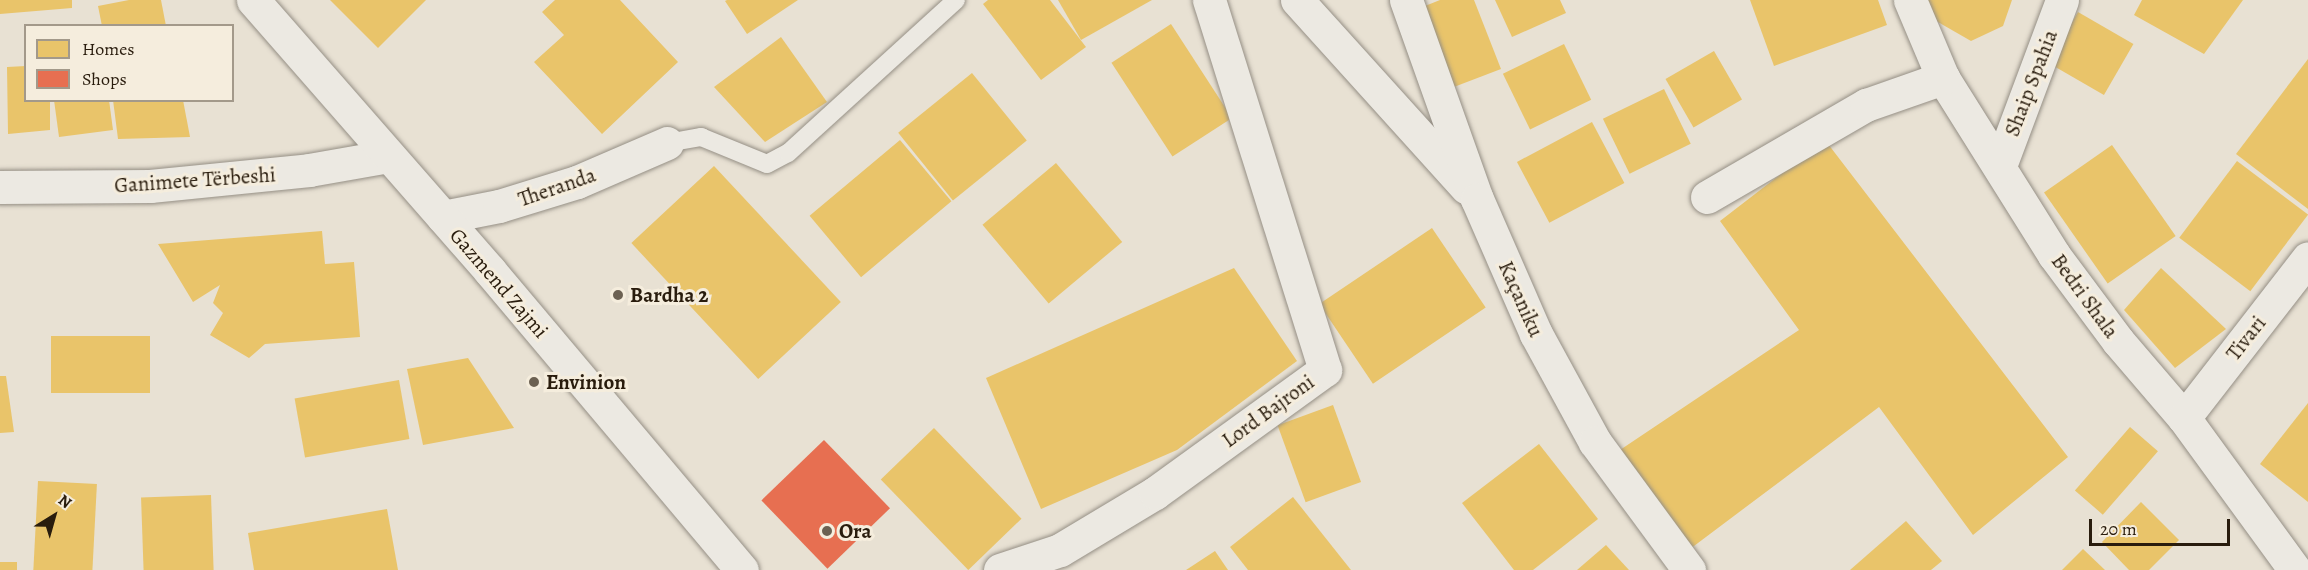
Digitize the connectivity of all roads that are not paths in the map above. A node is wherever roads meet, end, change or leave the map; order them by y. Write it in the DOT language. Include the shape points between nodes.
graph roads {
  1 [pos="253,0"];
  2 [pos="956,0"];
  3 [pos="1209,0"];
  4 [pos="1297,0"];
  5 [pos="1406,0"];
  6 [pos="1910,0"];
  7 [pos="2062,0"];
  8 [pos="1943,78"];
  9 [pos="667,143"];
  10 [pos="389,156"];
  11 [pos="2000,166"];
  12 [pos="0,187"];
  13 [pos="1707,197"];
  14 [pos="1477,199"];
  15 [pos="442,217"];
  16 [pos="2308,258"];
  17 [pos="2184,418"];
  18 [pos="742,570"];
  19 [pos="1000,570"];
  20 [pos="1689,570"];
  21 [pos="2295,570"];
  1 -- 10 [label="street, Gazmend Zajmi"];
  2 -- 9 [label="lane" via="788,153 767,164 701,137"];
  3 -- 19 [label="street, Lord Bajroni" via="1324,370 1155,493 1060,550"];
  4 -- 14 [label="street"];
  5 -- 14 [label="street, Kaçaniku"];
  6 -- 8 [label="street, Bedri Shala"];
  7 -- 11 [label="street, Shaip Spahia"];
  8 -- 11 [label="street, Bedri Shala"];
  8 -- 13 [label="street" via="1866,105"];
  9 -- 15 [label="street, Theranda" via="578,182 498,206"];
  10 -- 12 [label="street, Ganimete Tërbeshi" via="309,170 150,186"];
  10 -- 15 [label="street, Gazmend Zajmi"];
  11 -- 17 [label="street, Bedri Shala" via="2054,255 2118,341"];
  14 -- 20 [label="street, Kaçaniku" via="1536,334 1595,442"];
  15 -- 18 [label="street, Gazmend Zajmi"];
  16 -- 17 [label="street, Tivari"];
  17 -- 21 [label="street, Bedri Shala"];
}
